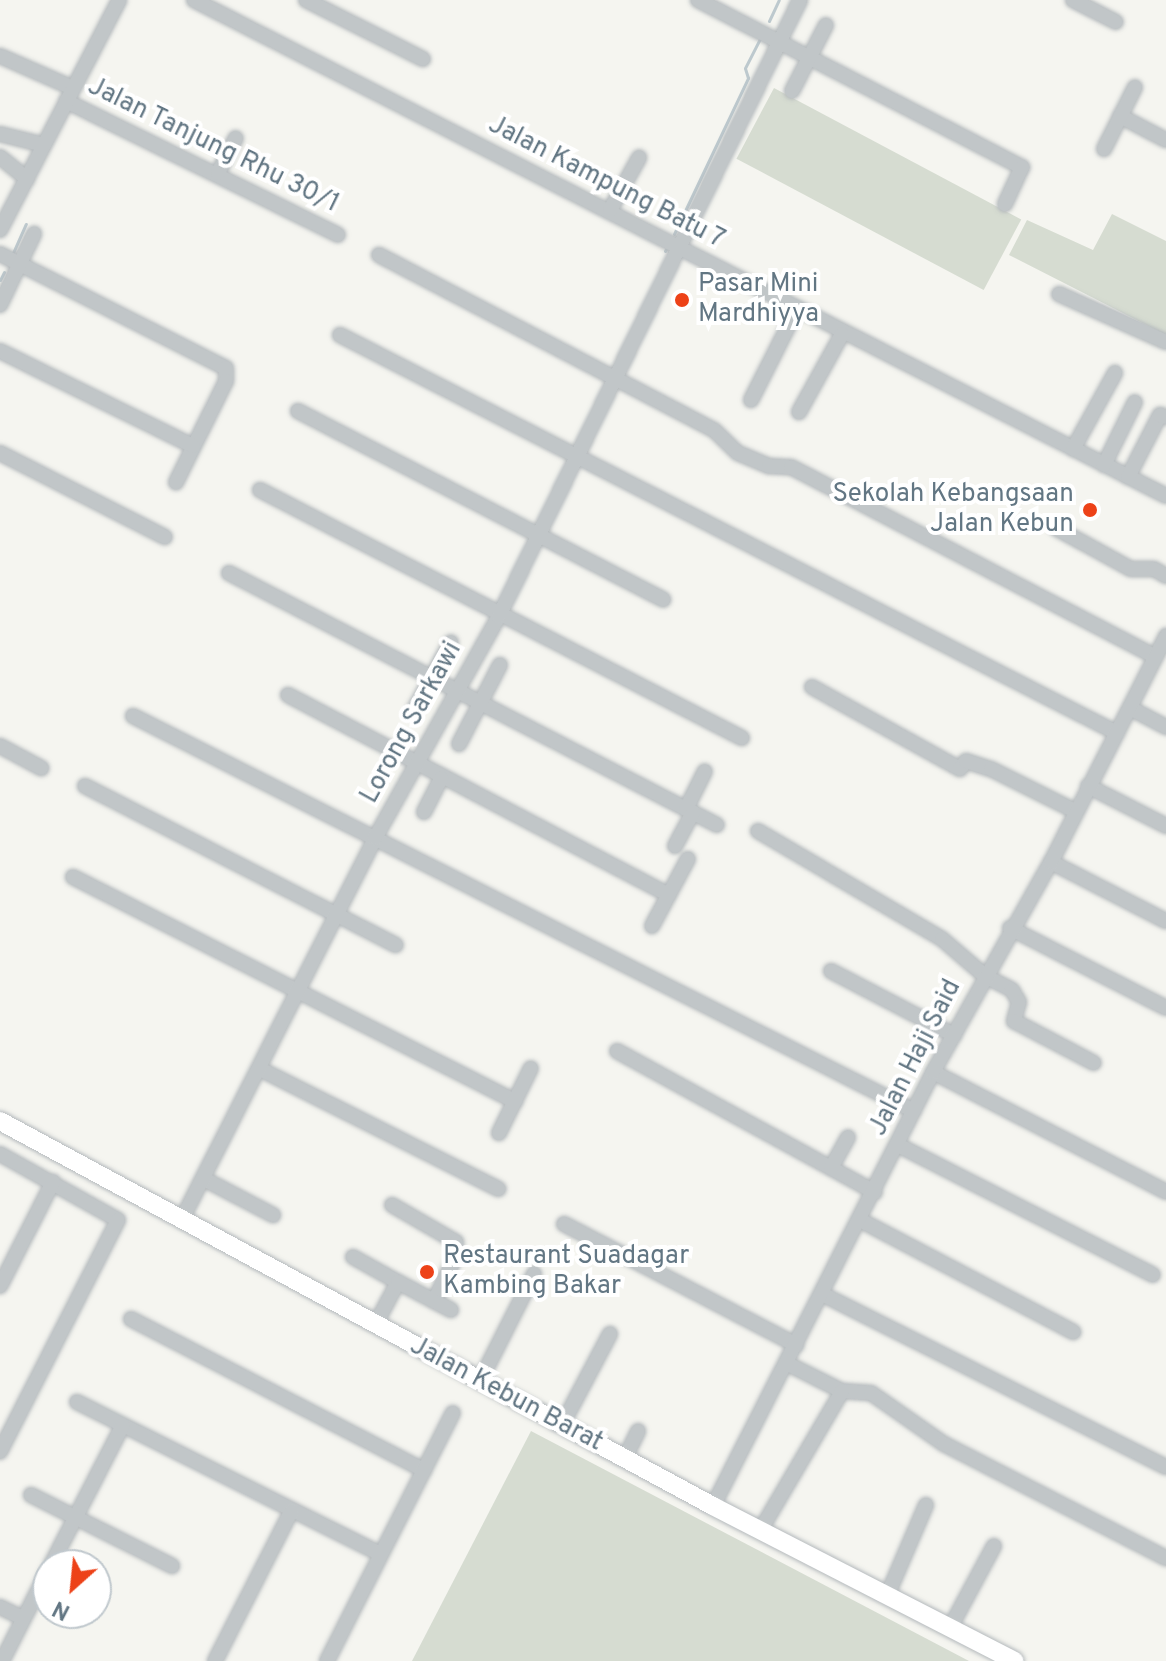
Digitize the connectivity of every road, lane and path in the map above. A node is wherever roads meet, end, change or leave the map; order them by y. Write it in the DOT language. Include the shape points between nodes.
graph roads {
  1 [pos="119,0"];
  2 [pos="194,0"];
  3 [pos="306,0"];
  4 [pos="698,0"];
  5 [pos="800,0"];
  6 [pos="1073,0"];
  7 [pos="1116,22"];
  8 [pos="826,25"];
  9 [pos="779,42"];
  10 [pos="0,56"];
  11 [pos="809,57"];
  12 [pos="423,59"];
  13 [pos="1135,87"];
  14 [pos="792,91"];
  15 [pos="70,94"];
  16 [pos="1120,116"];
  17 [pos="0,134"];
  18 [pos="236,138"];
  19 [pos="1166,140"];
  20 [pos="44,145"];
  21 [pos="1104,149"];
  22 [pos="0,157"];
  23 [pos="639,158"];
  24 [pos="218,173"];
  25 [pos="27,179"];
  26 [pos="1005,204"];
  27 [pos="610,210"];
  28 [pos="0,230"];
  29 [pos="34,234"];
  30 [pos="338,235"];
  31 [pos="678,246"];
  32 [pos="0,254"];
  33 [pos="379,255"];
  34 [pos="19,264"];
  35 [pos="1059,294"];
  36 [pos="0,305"];
  37 [pos="796,311"];
  38 [pos="842,334"];
  39 [pos="340,335"];
  40 [pos="1166,342"];
  41 [pos="0,351"];
  42 [pos="1115,373"];
  43 [pos="612,375"];
  44 [pos="751,400"];
  45 [pos="1135,402"];
  46 [pos="298,411"];
  47 [pos="799,412"];
  48 [pos="1166,417"];
  49 [pos="193,446"];
  50 [pos="1073,449"];
  51 [pos="0,453"];
  52 [pos="576,458"];
  53 [pos="1104,465"];
  54 [pos="1128,477"];
  55 [pos="176,482"];
  56 [pos="260,490"];
  57 [pos="1166,496"];
  58 [pos="1056,528"];
  59 [pos="165,537"];
  60 [pos="537,537"];
  61 [pos="229,573"];
  62 [pos="1166,576"];
  63 [pos="663,599"];
  64 [pos="499,616"];
  65 [pos="1165,640"];
  66 [pos="451,642"];
  67 [pos="1156,657"];
  68 [pos="500,665"];
  69 [pos="432,677"];
  70 [pos="812,687"];
  71 [pos="458,690"];
  72 [pos="288,695"];
  73 [pos="481,703"];
  74 [pos="1130,708"];
  75 [pos="414,710"];
  76 [pos="133,716"];
  77 [pos="1166,727"];
  78 [pos="1117,733"];
  79 [pos="742,738"];
  80 [pos="459,744"];
  81 [pos="0,746"];
  82 [pos="418,765"];
  83 [pos="41,768"];
  84 [pos="705,771"];
  85 [pos="441,778"];
  86 [pos="85,786"];
  87 [pos="1088,786"];
  88 [pos="689,810"];
  89 [pos="1075,811"];
  90 [pos="424,812"];
  91 [pos="717,825"];
  92 [pos="1166,826"];
  93 [pos="758,831"];
  94 [pos="375,838"];
  95 [pos="675,846"];
  96 [pos="688,859"];
  97 [pos="1051,862"];
  98 [pos="73,877"];
  99 [pos="669,895"];
  100 [pos="337,913"];
  101 [pos="1166,921"];
  102 [pos="652,926"];
  103 [pos="1010,928"];
  104 [pos="396,945"];
  105 [pos="831,971"];
  106 [pos="985,976"];
  107 [pos="298,991"];
  108 [pos="1166,1008"];
  109 [pos="954,1035"];
  110 [pos="617,1051"];
  111 [pos="1094,1063"];
  112 [pos="531,1068"];
  113 [pos="260,1069"];
  114 [pos="933,1072"];
  115 [pos="515,1101"];
  116 [pos="914,1111"];
  117 [pos="0,1121"];
  118 [pos="499,1133"];
  119 [pos="848,1137"];
  120 [pos="898,1145"];
  121 [pos="0,1154"];
  122 [pos="831,1168"];
  123 [pos="204,1179"];
  124 [pos="53,1182"];
  125 [pos="499,1189"];
  126 [pos="875,1192"];
  127 [pos="1166,1192"];
  128 [pos="392,1205"];
  129 [pos="273,1215"];
  130 [pos="860,1220"];
  131 [pos="181,1221"];
  132 [pos="564,1224"];
  133 [pos="353,1257"];
  134 [pos="534,1274"];
  135 [pos="1153,1275"];
  136 [pos="398,1282"];
  137 [pos="0,1286"];
  138 [pos="822,1294"];
  139 [pos="434,1301"];
  140 [pos="451,1310"];
  141 [pos="131,1319"];
  142 [pos="375,1325"];
  143 [pos="1073,1332"];
  144 [pos="610,1334"];
  145 [pos="796,1345"];
  146 [pos="786,1363"];
  147 [pos="480,1381"];
  148 [pos="842,1391"];
  149 [pos="77,1402"];
  150 [pos="453,1413"];
  151 [pos="123,1425"];
  152 [pos="562,1425"];
  153 [pos="638,1431"];
  154 [pos="0,1452"];
  155 [pos="625,1458"];
  156 [pos="1166,1467"];
  157 [pos="424,1470"];
  158 [pos="31,1495"];
  159 [pos="926,1505"];
  160 [pos="713,1506"];
  161 [pos="292,1510"];
  162 [pos="76,1517"];
  163 [pos="760,1531"];
  164 [pos="994,1546"];
  165 [pos="59,1549"];
  166 [pos="381,1554"];
  167 [pos="1166,1558"];
  168 [pos="172,1566"];
  169 [pos="887,1596"];
  170 [pos="32,1601"];
  171 [pos="0,1607"];
  172 [pos="23,1618"];
  173 [pos="950,1628"];
  174 [pos="2,1661"];
  175 [pos="215,1661"];
  176 [pos="327,1661"];
  177 [pos="1015,1661"];
  1 -- 15 [label="street"];
  2 -- 27 [label="street, Jalan Kampung Batu 7"];
  3 -- 12 [label="street"];
  4 -- 9 [label="street"];
  5 -- 9 [label="street, Lorong Sarkawi"];
  6 -- 7 [label="street"];
  8 -- 11 [label="street"];
  9 -- 11 [label="street"];
  9 -- 31 [label="street, Lorong Sarkawi"];
  10 -- 15 [label="street, Jalan Tanjung Rhu 30/1"];
  11 -- 14 [label="street"];
  11 -- 26 [label="street" via="1022,167"];
  13 -- 16 [label="street"];
  15 -- 20 [label="street"];
  15 -- 24 [label="street, Jalan Tanjung Rhu 30/1"];
  16 -- 19 [label="street"];
  16 -- 21 [label="street"];
  17 -- 20 [label="street"];
  18 -- 24 [label="street"];
  20 -- 25 [label="street"];
  22 -- 25 [label="street"];
  23 -- 27 [label="street"];
  24 -- 30 [label="street, Jalan Tanjung Rhu 30/1"];
  25 -- 28 [label="street"];
  27 -- 31 [label="street, Jalan Kampung Batu 7"];
  29 -- 34 [label="street"];
  31 -- 37 [label="street, Jalan Kampung Batu 7"];
  31 -- 43 [label="street, Lorong Sarkawi"];
  32 -- 34 [label="street"];
  33 -- 43 [label="street"];
  34 -- 36 [label="street"];
  34 -- 49 [label="street" via="226,368 226,381"];
  35 -- 40 [label="street"];
  37 -- 38 [label="street, Jalan Kampung Batu 7"];
  37 -- 44 [label="street"];
  38 -- 47 [label="street"];
  38 -- 50 [label="street, Jalan Kampung Batu 7"];
  39 -- 52 [label="street"];
  41 -- 49 [label="street"];
  42 -- 50 [label="street"];
  43 -- 52 [label="street, Lorong Sarkawi"];
  43 -- 67 [label="street" via="714,430 738,453 769,466 791,467"];
  45 -- 53 [label="street"];
  46 -- 60 [label="street"];
  48 -- 54 [label="street" via="1160,415"];
  49 -- 55 [label="street"];
  50 -- 53 [label="street, Jalan Kampung Batu 7"];
  51 -- 59 [label="street"];
  52 -- 60 [label="street, Lorong Sarkawi"];
  52 -- 78 [label="street"];
  53 -- 54 [label="street, Jalan Kampung Batu 7"];
  54 -- 57 [label="street, Jalan Kampung Batu 7"];
  56 -- 64 [label="street"];
  58 -- 62 [label="street" via="1140,573 1154,569"];
  60 -- 63 [label="street"];
  60 -- 64 [label="street, Lorong Sarkawi"];
  61 -- 69 [label="street"];
  64 -- 71 [label="street, Lorong Sarkawi"];
  64 -- 79 [label="street"];
  65 -- 67 [label="street, Jalan Haji Said"];
  66 -- 69 [label="street"];
  67 -- 74 [label="street, Jalan Haji Said"];
  68 -- 73 [label="street"];
  69 -- 71 [label="street"];
  69 -- 75 [label="street"];
  70 -- 89 [label="street" via="960,769 966,761 991,769"];
  71 -- 73 [label="street"];
  71 -- 82 [label="street, Lorong Sarkawi"];
  72 -- 82 [label="street"];
  73 -- 80 [label="street"];
  73 -- 88 [label="street"];
  74 -- 77 [label="street"];
  74 -- 78 [label="street, Jalan Haji Said"];
  76 -- 94 [label="street"];
  78 -- 87 [label="street, Jalan Haji Said"];
  81 -- 83 [label="street"];
  82 -- 85 [label="street"];
  82 -- 94 [label="street, Lorong Sarkawi"];
  84 -- 88 [label="street"];
  85 -- 90 [label="street"];
  85 -- 99 [label="street"];
  86 -- 100 [label="street" via="144,823"];
  87 -- 89 [label="street, Jalan Haji Said"];
  87 -- 92 [label="street"];
  88 -- 91 [label="street"];
  88 -- 95 [label="street"];
  89 -- 97 [label="street, Jalan Haji Said"];
  93 -- 106 [label="street" via="942,939"];
  94 -- 100 [label="street, Lorong Sarkawi"];
  94 -- 116 [label="street"];
  96 -- 99 [label="street"];
  97 -- 101 [label="street"];
  97 -- 103 [label="street, Jalan Haji Said"];
  98 -- 107 [label="street"];
  99 -- 102 [label="street"];
  100 -- 104 [label="street"];
  100 -- 107 [label="street, Lorong Sarkawi"];
  103 -- 106 [label="street, Jalan Haji Said"];
  103 -- 108 [label="street"];
  105 -- 109 [label="street"];
  106 -- 109 [label="street, Jalan Haji Said"];
  106 -- 111 [label="street" via="1018,998 1014,1021"];
  107 -- 113 [label="street, Lorong Sarkawi"];
  107 -- 115 [label="street"];
  109 -- 114 [label="street, Jalan Haji Said"];
  110 -- 122 [label="street"];
  112 -- 115 [label="street"];
  113 -- 123 [label="street, Lorong Sarkawi"];
  113 -- 125 [label="street"];
  114 -- 116 [label="street, Jalan Haji Said"];
  114 -- 127 [label="street"];
  115 -- 118 [label="street"];
  116 -- 120 [label="street, Jalan Haji Said"];
  117 -- 131 [label="main road, Jalan Kebun Barat"];
  119 -- 122 [label="street"];
  120 -- 126 [label="street, Jalan Haji Said"];
  120 -- 135 [label="street"];
  121 -- 124 [label="street"];
  122 -- 126 [label="street"];
  123 -- 129 [label="street"];
  123 -- 131 [label="street, Lorong Sarkawi"];
  124 -- 137 [label="street"];
  124 -- 154 [label="street" via="118,1220"];
  126 -- 130 [label="street, Jalan Haji Said"];
  128 -- 139 [label="street" via="456,1242 455,1258"];
  130 -- 138 [label="street, Jalan Haji Said"];
  130 -- 143 [label="street"];
  131 -- 142 [label="main road, Jalan Kebun Barat"];
  132 -- 145 [label="street"];
  133 -- 136 [label="street"];
  134 -- 147 [label="street"];
  136 -- 139 [label="street"];
  136 -- 142 [label="street"];
  138 -- 145 [label="street, Jalan Haji Said"];
  138 -- 156 [label="street"];
  139 -- 140 [label="street"];
  141 -- 157 [label="street"];
  142 -- 147 [label="main road, Jalan Kebun Barat"];
  144 -- 152 [label="street"];
  145 -- 146 [label="street, Jalan Haji Said"];
  146 -- 148 [label="street"];
  146 -- 160 [label="street, Jalan Haji Said"];
  147 -- 152 [label="main road, Jalan Kebun Barat"];
  148 -- 163 [label="street"];
  148 -- 167 [label="street" via="871,1393 944,1444"];
  149 -- 151 [label="street"];
  150 -- 157 [label="street"];
  151 -- 161 [label="street"];
  151 -- 162 [label="street"];
  152 -- 155 [label="main road, Jalan Kebun Barat"];
  153 -- 155 [label="street"];
  155 -- 160 [label="main road, Jalan Kebun Barat"];
  157 -- 166 [label="street"];
  158 -- 162 [label="street"];
  159 -- 169 [label="street"];
  160 -- 163 [label="main road, Jalan Kebun Barat"];
  161 -- 166 [label="street"];
  161 -- 175 [label="street"];
  162 -- 165 [label="street"];
  162 -- 168 [label="street"];
  163 -- 169 [label="main road, Jalan Kebun Barat"];
  164 -- 173 [label="street"];
  166 -- 176 [label="street"];
  169 -- 173 [label="main road, Jalan Kebun Barat"];
  170 -- 172 [label="street"];
  171 -- 172 [label="street"];
  172 -- 174 [label="street"];
  173 -- 177 [label="main road, Jalan Kebun Barat"];
}
